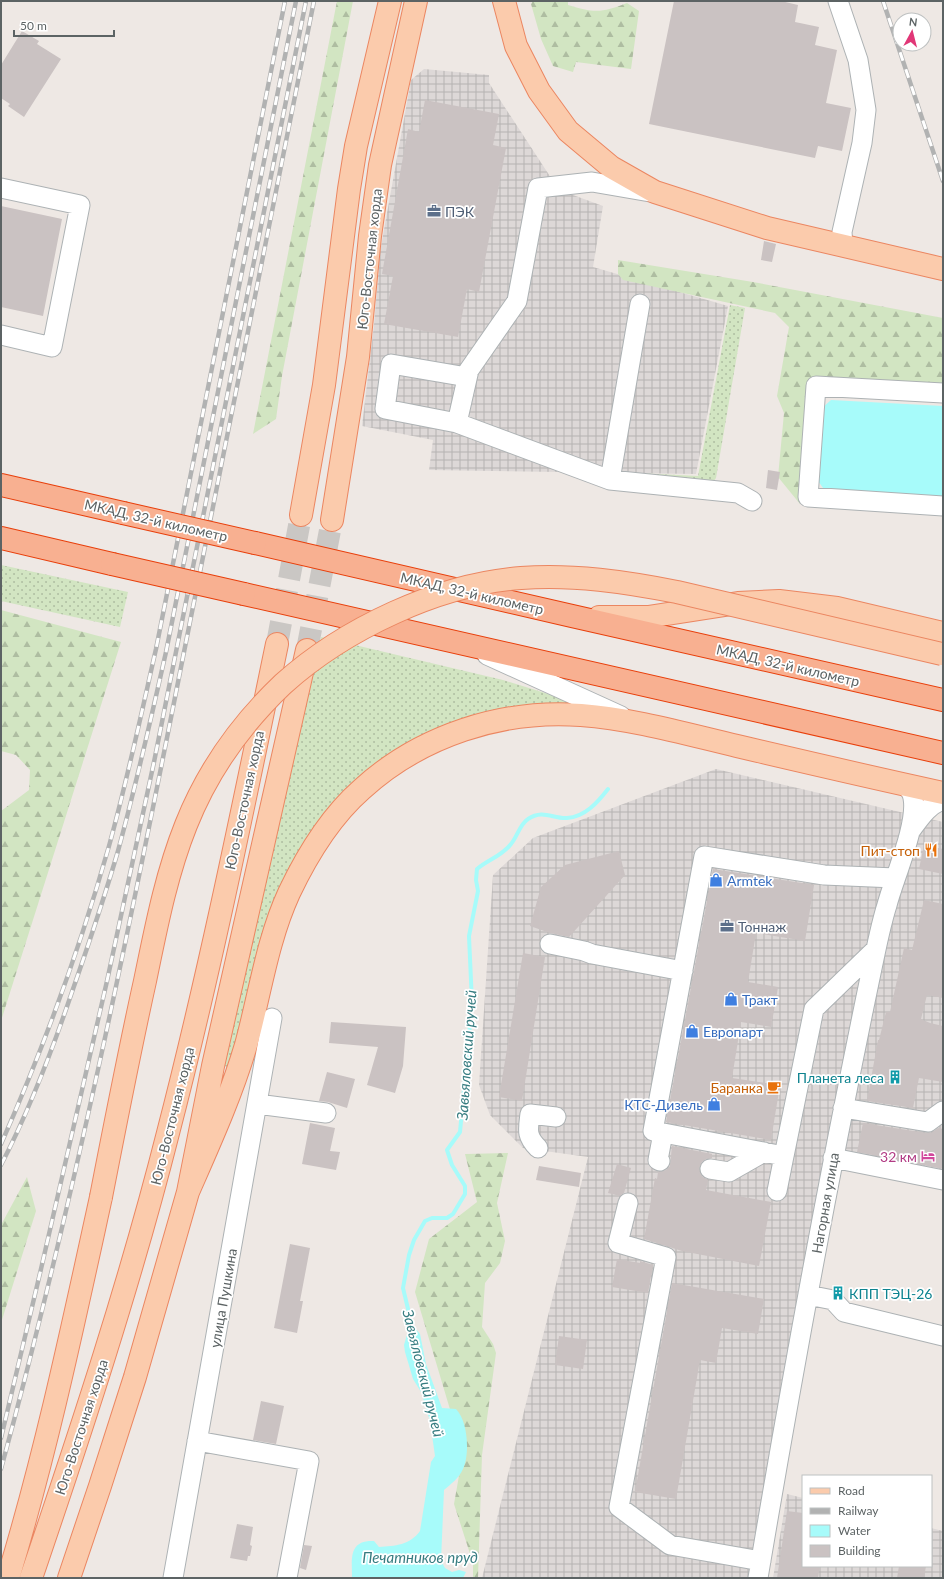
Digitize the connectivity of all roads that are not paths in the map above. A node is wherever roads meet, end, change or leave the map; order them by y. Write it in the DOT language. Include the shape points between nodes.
graph roads {
  1 [pos="390,1"];
  2 [pos="416,1"];
  3 [pos="504,1"];
  4 [pos="838,1"];
  5 [pos="1,188"];
  6 [pos="655,192"];
  7 [pos="843,246"];
  8 [pos="943,269"];
  9 [pos="640,304"];
  10 [pos="1,335"];
  11 [pos="467,377"];
  12 [pos="943,393"];
  13 [pos="457,423"];
  14 [pos="610,480"];
  15 [pos="1,485"];
  16 [pos="752,501"];
  17 [pos="943,506"];
  18 [pos="302,515"];
  19 [pos="332,520"];
  20 [pos="1,538"];
  21 [pos="572,616"];
  22 [pos="457,641"];
  23 [pos="277,644"];
  24 [pos="943,647"];
  25 [pos="307,650"];
  26 [pos="943,700"];
  27 [pos="636,723"];
  28 [pos="943,753"];
  29 [pos="900,783"];
  30 [pos="943,793"];
  31 [pos="943,800"];
  32 [pos="910,831"];
  33 [pos="895,878"];
  34 [pos="550,944"];
  35 [pos="876,948"];
  36 [pos="683,971"];
  37 [pos="272,1018"];
  38 [pos="257,1104"];
  39 [pos="843,1108"];
  40 [pos="943,1111"];
  41 [pos="326,1113"];
  42 [pos="556,1117"];
  43 [pos="663,1133"];
  44 [pos="538,1148"];
  45 [pos="764,1152"];
  46 [pos="784,1156"];
  47 [pos="833,1158"];
  48 [pos="660,1161"];
  49 [pos="710,1169"];
  50 [pos="943,1180"];
  51 [pos="777,1191"];
  52 [pos="188,1192"];
  53 [pos="628,1203"];
  54 [pos="808,1295"];
  55 [pos="943,1336"];
  56 [pos="197,1441"];
  57 [pos="760,1569"];
  58 [pos="8,1578"];
  59 [pos="31,1578"];
  60 [pos="69,1578"];
  61 [pos="173,1578"];
  62 [pos="287,1578"];
  1 -- 18 [label="main road, Юго-Восточная хорда" via="356,146 324,385"];
  2 -- 19 [label="main road, Юго-Восточная хорда" via="380,165 358,357"];
  3 -- 6 [label="main road" via="516,46 539,91 568,131 611,167"];
  4 -- 7 [label="street" via="858,60 866,110 862,143 842,232"];
  5 -- 10 [label="street" via="80,205 52,347"];
  6 -- 7 [label="main road" via="766,228"];
  6 -- 11 [label="street" via="592,182 538,188 517,301 468,370"];
  7 -- 8 [label="main road"];
  9 -- 14 [label="street"];
  11 -- 13 [label="street"];
  11 -- 13 [label="street" via="391,364 385,409"];
  12 -- 17 [label="street" via="816,386 808,497"];
  13 -- 14 [label="street"];
  14 -- 16 [label="street" via="738,493"];
  15 -- 21 [label="highway, МКАД, 32-й километр, bridge"];
  20 -- 22 [label="highway, bridge"];
  21 -- 24 [label="main road" via="648,617 744,602 779,601 837,608"];
  21 -- 26 [label="highway, МКАД, 32-й километр"];
  22 -- 27 [label="street"];
  22 -- 28 [label="highway"];
  23 -- 59 [label="main road, Юго-Восточная хорда" via="209,963 168,1134 114,1325"];
  24 -- 58 [label="main road, bridge" via="649,586 608,580 544,577 494,581 425,600 383,618 328,649 283,684 228,748 209,779 176,852 157,924 70,1342 34,1490"];
  25 -- 52 [label="main road, Юго-Восточная хорда" via="213,1066"];
  27 -- 29 [label="main road"];
  27 -- 52 [label="main road" via="582,715 541,714 477,726 429,744 407,756 361,790 314,847 280,916 246,1045 231,1090"];
  29 -- 30 [label="main road"];
  29 -- 32 [label="street, Нагорная улица" via="908,788 913,797 914,813"];
  31 -- 32 [label="street, Нагорная улица" via="924,811"];
  32 -- 33 [label="street, Нагорная улица"];
  33 -- 35 [label="street, Нагорная улица"];
  33 -- 36 [label="street" via="824,875 704,856"];
  34 -- 36 [label="street"];
  35 -- 39 [label="street, Нагорная улица"];
  35 -- 46 [label="street" via="814,1008"];
  36 -- 43 [label="street" via="653,1131"];
  37 -- 38 [label="street, улица Пушкина"];
  38 -- 41 [label="street"];
  38 -- 56 [label="street, улица Пушкина"];
  39 -- 40 [label="street" via="928,1122"];
  39 -- 47 [label="street, Нагорная улица"];
  42 -- 44 [label="street" via="530,1114 528,1134"];
  43 -- 45 [label="street" via="688,1142"];
  43 -- 48 [label="street" via="658,1160"];
  45 -- 46 [label="street"];
  45 -- 49 [label="street" via="729,1172"];
  46 -- 51 [label="street"];
  47 -- 50 [label="street"];
  47 -- 54 [label="street, Нагорная улица"];
  52 -- 60 [label="main road, Юго-Восточная хорда" via="135,1377"];
  53 -- 57 [label="street" via="618,1243 666,1257 619,1507 670,1545"];
  54 -- 55 [label="street" via="833,1300 844,1312"];
  54 -- 57 [label="street, Нагорная улица"];
  56 -- 61 [label="street, улица Пушкина"];
  56 -- 62 [label="street" via="309,1461"];
}
